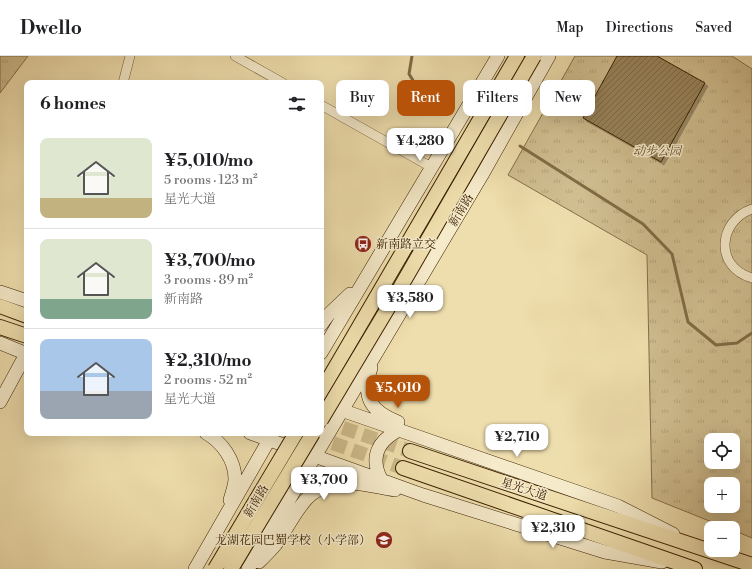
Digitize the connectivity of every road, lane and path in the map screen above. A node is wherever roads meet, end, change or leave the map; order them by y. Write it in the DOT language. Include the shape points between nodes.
graph roads {
  1 [pos="130,56"];
  2 [pos="236,56"];
  3 [pos="498,56"];
  4 [pos="517,56"];
  5 [pos="534,56"];
  6 [pos="549,56"];
  7 [pos="124,80"];
  8 [pos="278,80"];
  9 [pos="324,107"];
  10 [pos="431,167"];
  11 [pos="752,209"];
  12 [pos="752,278"];
  13 [pos="362,281"];
  14 [pos="0,292"];
  15 [pos="24,300"];
  16 [pos="0,306"];
  17 [pos="24,315"];
  18 [pos="324,321"];
  19 [pos="0,327"];
  20 [pos="24,335"];
  21 [pos="0,344"];
  22 [pos="324,347"];
  23 [pos="377,350"];
  24 [pos="24,353"];
  25 [pos="24,358"];
  26 [pos="324,387"];
  27 [pos="0,402"];
  28 [pos="324,404"];
  29 [pos="341,411"];
  30 [pos="324,415"];
  31 [pos="397,430"];
  32 [pos="210,436"];
  33 [pos="272,436"];
  34 [pos="294,436"];
  35 [pos="311,436"];
  36 [pos="450,448"];
  37 [pos="410,451"];
  38 [pos="316,456"];
  39 [pos="402,468"];
  40 [pos="381,479"];
  41 [pos="423,495"];
  42 [pos="228,513"];
  43 [pos="698,547"];
  44 [pos="752,565"];
  45 [pos="693,568"];
  46 [pos="195,569"];
  47 [pos="215,569"];
  48 [pos="231,569"];
  49 [pos="248,569"];
  50 [pos="253,569"];
  1 -- 7 [label="street"];
  2 -- 8 [label="street"];
  3 -- 10 [label="street"];
  4 -- 26 [label="main road"];
  5 -- 30 [label="main road, 新南路, bridge"];
  6 -- 23 [label="street, 新南路" via="482,175"];
  9 -- 10 [label="street"];
  10 -- 13 [label="street"];
  11 -- 12 [label="street" via="742,212 730,226 725,245 727,260 744,275"];
  13 -- 18 [label="street"];
  13 -- 22 [label="street"];
  14 -- 15 [label="street"];
  16 -- 17 [label="main road"];
  19 -- 20 [label="main road"];
  21 -- 24 [label="street"];
  23 -- 29 [label="street, 新南路"];
  23 -- 36 [label="street" via="366,388 375,409 383,416 418,430"];
  25 -- 27 [label="street"];
  28 -- 29 [label="street"];
  29 -- 31 [label="street"];
  29 -- 38 [label="street, 新南路"];
  31 -- 36 [label="street"];
  31 -- 40 [label="street" via="386,437 379,447 375,460"];
  32 -- 42 [label="street" via="221,444 233,465 235,479"];
  33 -- 38 [label="street"];
  33 -- 42 [label="street, 新南路"];
  34 -- 47 [label="main road, 新南路, bridge"];
  35 -- 48 [label="main road, 新南路, bridge"];
  36 -- 43 [label="street" via="618,506"];
  37 -- 43 [label="main road, 星光大道"];
  38 -- 40 [label="street"];
  38 -- 49 [label="street, 新南路"];
  39 -- 45 [label="main road, 星光大道"];
  40 -- 41 [label="street"];
  41 -- 45 [label="street" via="605,552"];
  41 -- 50 [label="street" via="350,483 320,489 305,498 276,544"];
  42 -- 46 [label="street, 新南路"];
  43 -- 44 [label="main road, 星光大道"];
}
